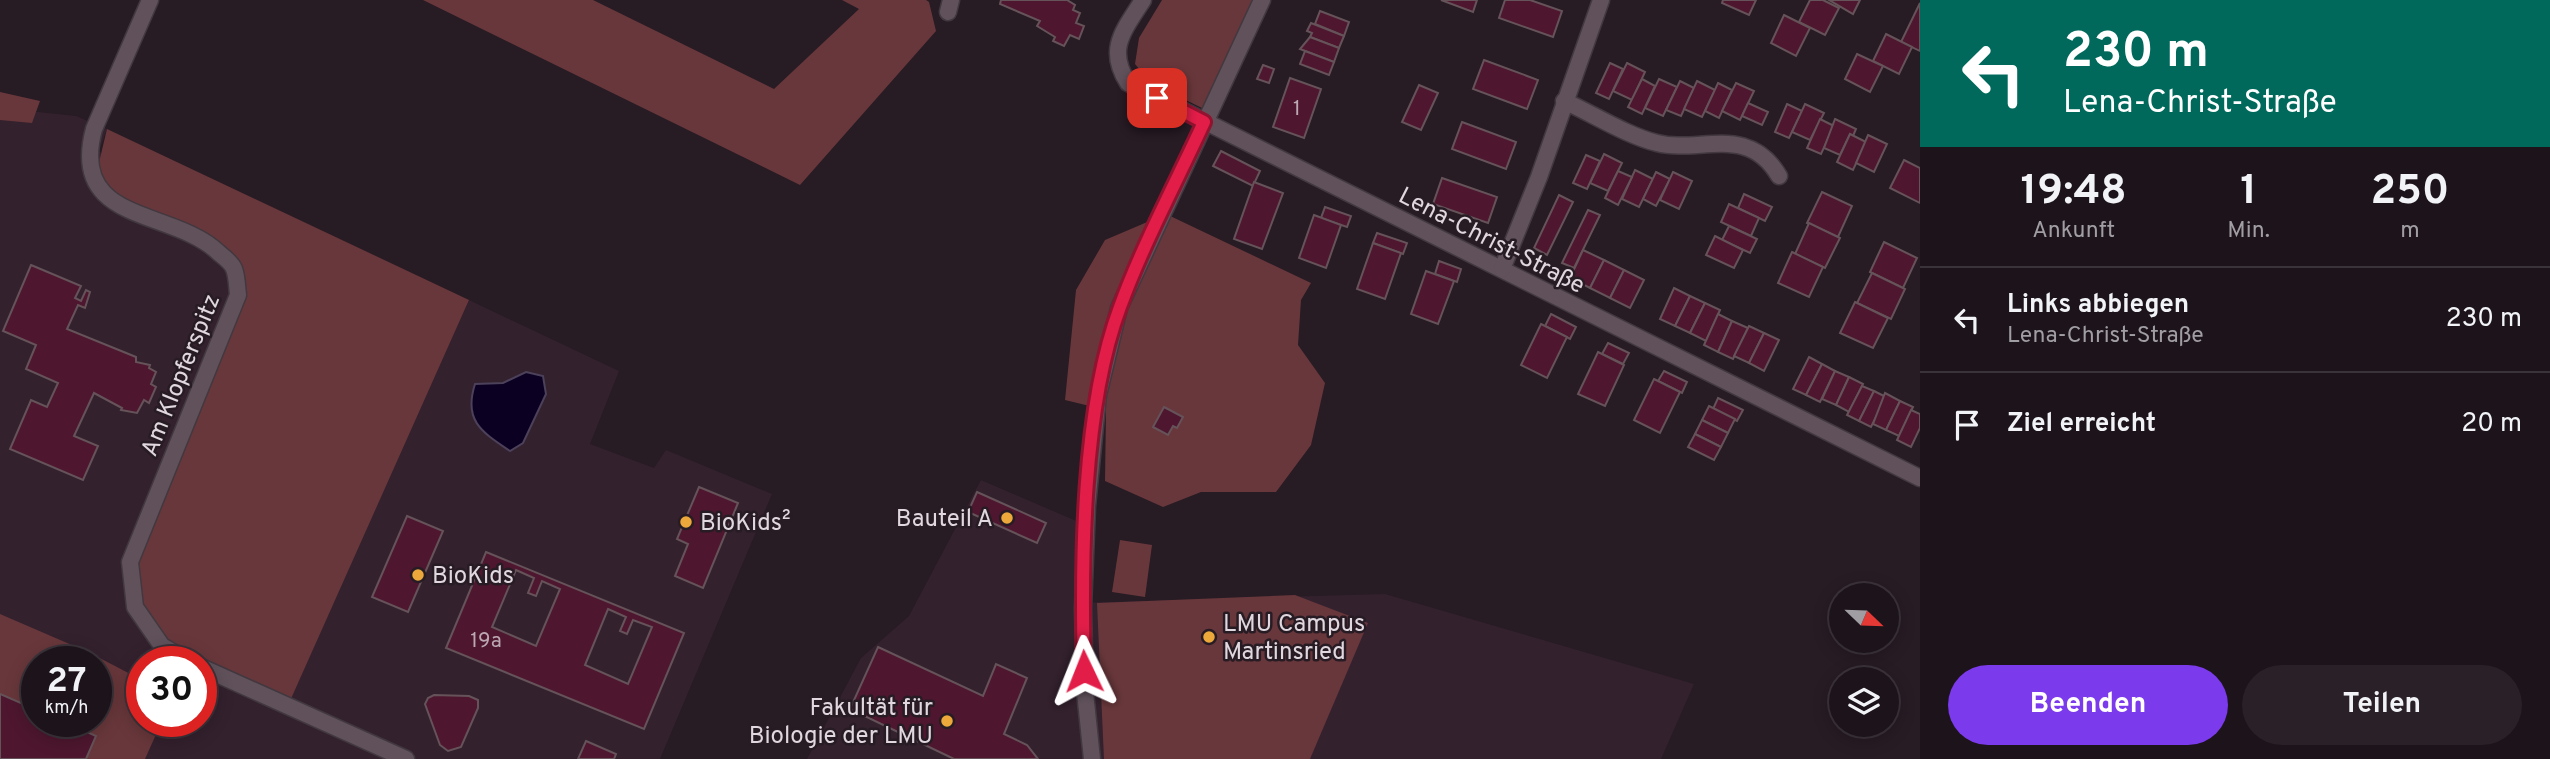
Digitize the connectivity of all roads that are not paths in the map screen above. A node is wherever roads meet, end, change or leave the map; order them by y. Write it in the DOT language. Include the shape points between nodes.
graph roads {
  1 [pos="150,0"];
  2 [pos="1143,0"];
  3 [pos="1262,0"];
  4 [pos="1601,0"];
  5 [pos="1564,102"];
  6 [pos="1204,122"];
  7 [pos="1779,176"];
  8 [pos="1502,269"];
  9 [pos="1920,478"];
  10 [pos="162,646"];
  11 [pos="217,674"];
  12 [pos="406,759"];
  13 [pos="1092,759"];
  1 -- 10 [label="street, Am Klopferspitz" via="94,129 90,168 97,186 110,199 208,242 234,267 238,295 130,562 135,607"];
  2 -- 6 [label="street, Lena-Christ-Straße" via="1116,50 1119,69 1128,83"];
  3 -- 6 [label="street"];
  4 -- 5 [label="street"];
  5 -- 7 [label="street" via="1658,144 1725,143 1756,152 1771,162"];
  5 -- 8 [label="street"];
  6 -- 8 [label="street, Lena-Christ-Straße"];
  6 -- 13 [label="street" via="1119,308 1098,395 1083,608"];
  8 -- 9 [label="street, Lena-Christ-Straße"];
  11 -- 12 [label="street"];
}
